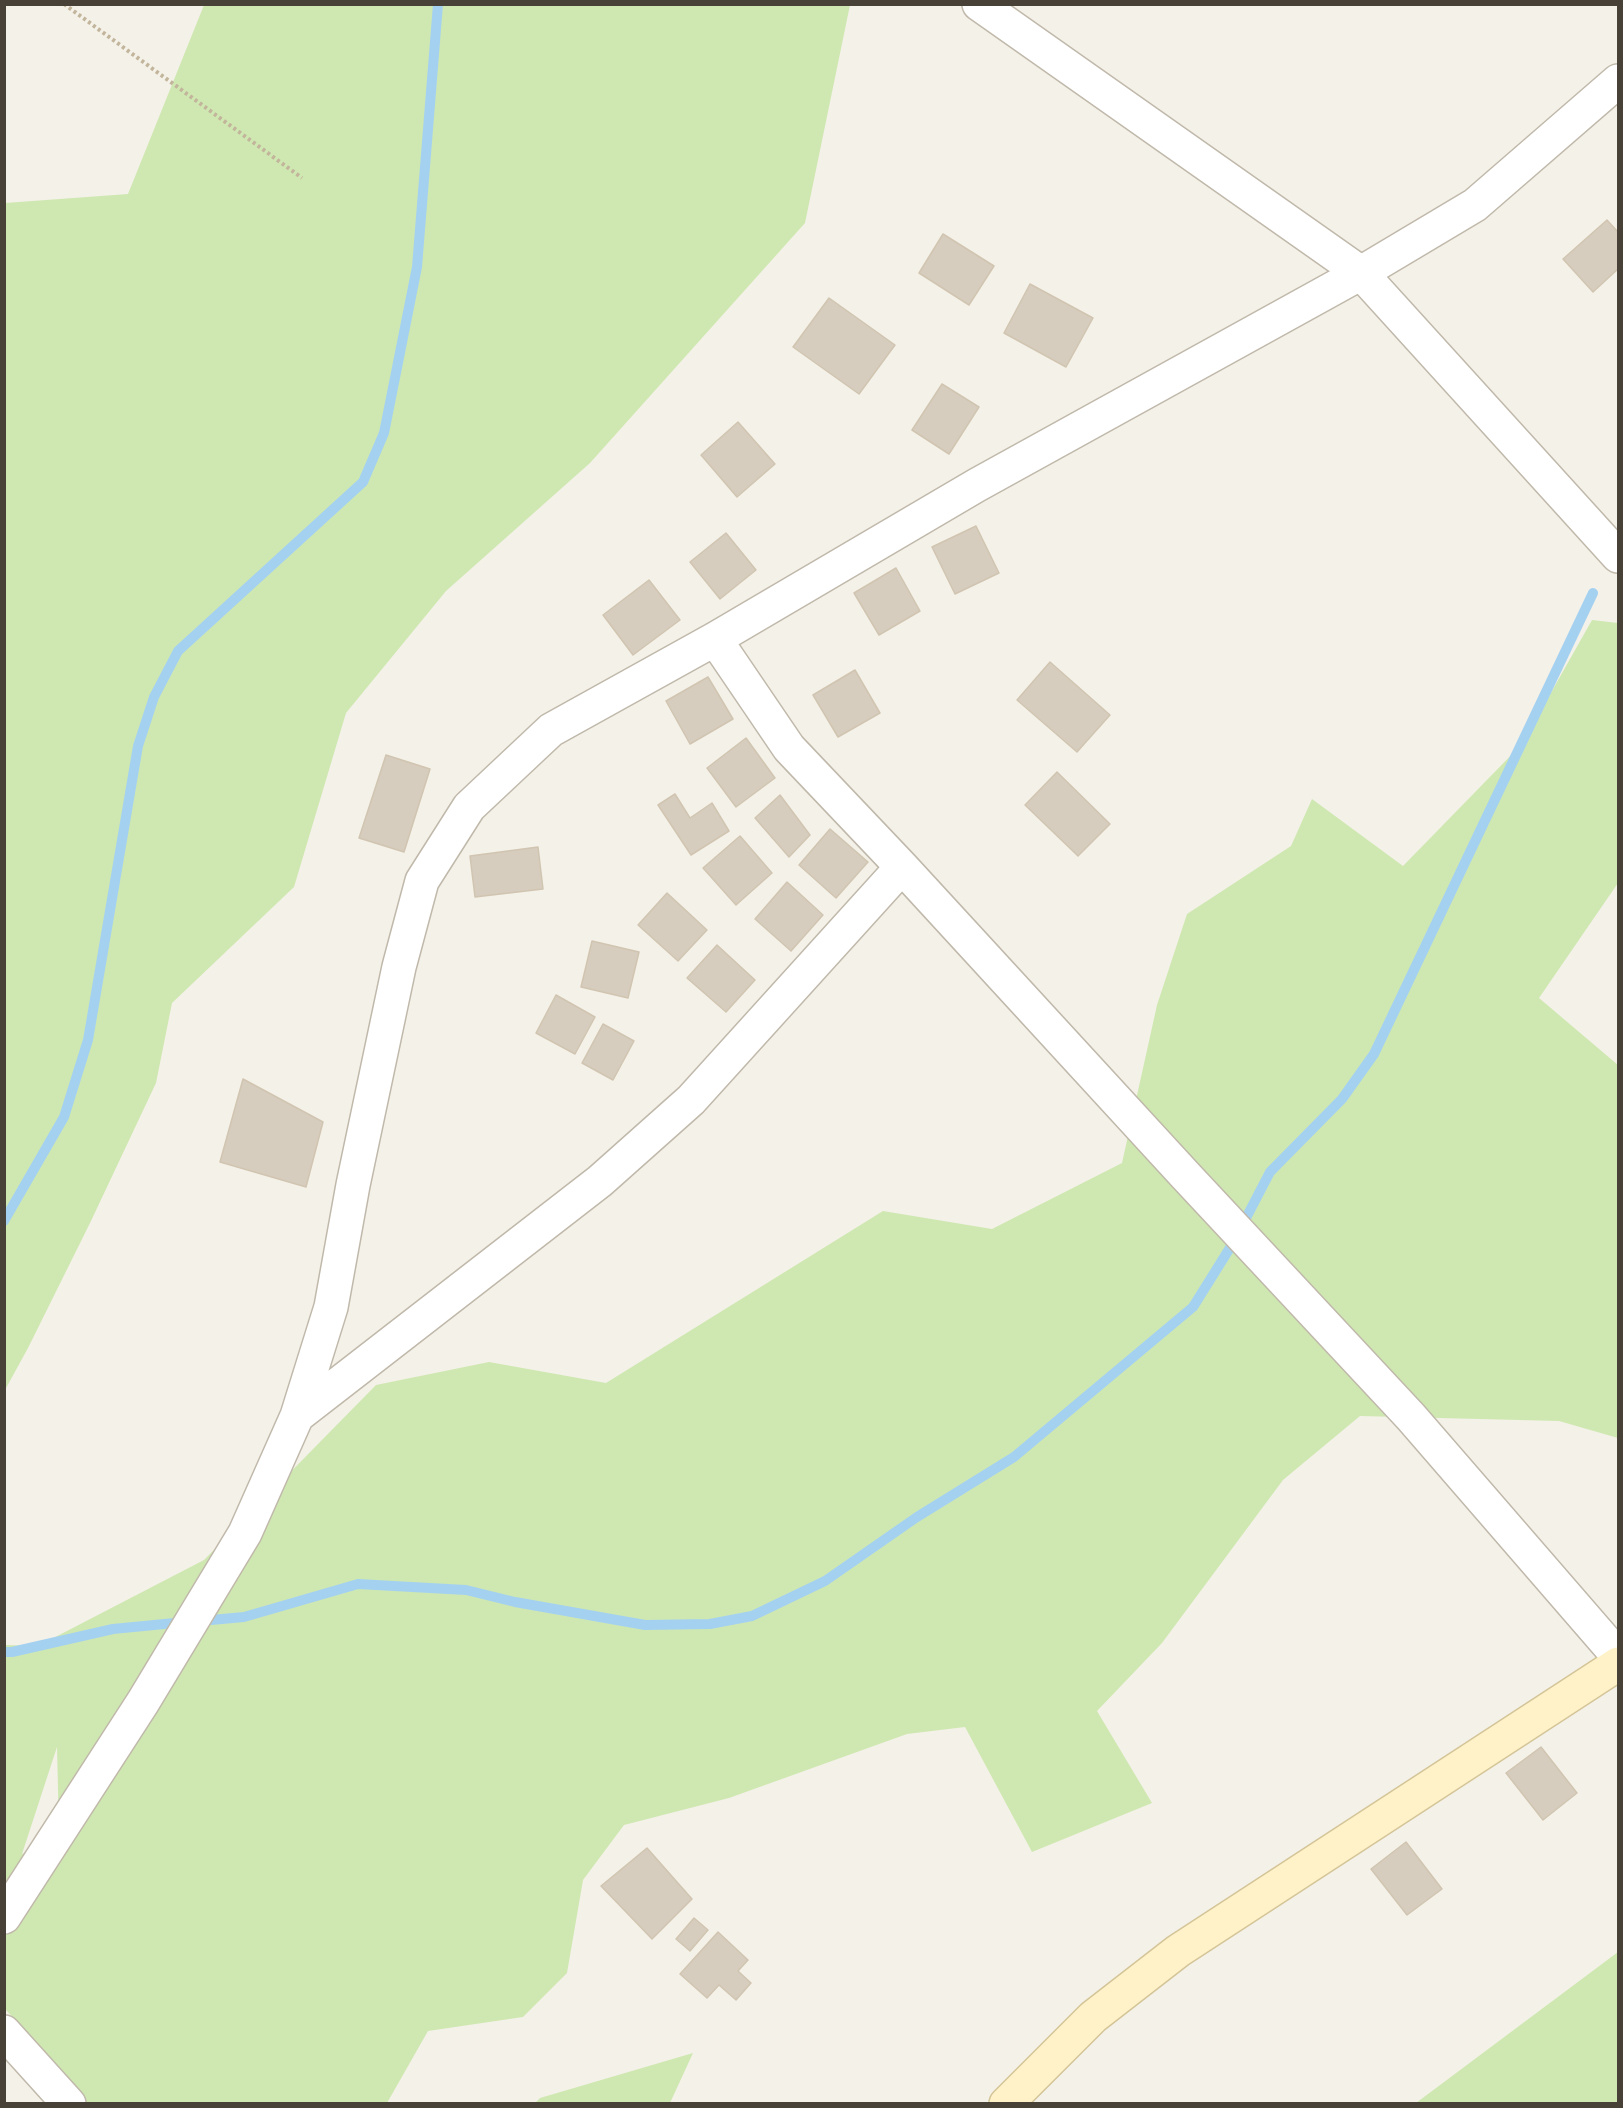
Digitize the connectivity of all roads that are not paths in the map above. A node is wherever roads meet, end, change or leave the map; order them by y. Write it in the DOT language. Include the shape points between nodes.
graph roads {
  1 [pos="979,4"];
  2 [pos="1618,81"];
  3 [pos="1361,273"];
  4 [pos="1618,556"];
  5 [pos="715,639"];
  6 [pos="902,867"];
  7 [pos="297,1416"];
  8 [pos="1618,1656"];
  9 [pos="1618,1664"];
  10 [pos="4,1917"];
  11 [pos="4,2032"];
  12 [pos="69,2103"];
  13 [pos="1006,2103"];
  1 -- 3 [label="street"];
  2 -- 3 [label="street" via="1475,205"];
  3 -- 4 [label="street"];
  3 -- 5 [label="street" via="987,479"];
  5 -- 6 [label="street" via="789,748"];
  5 -- 7 [label="street" via="551,730 469,807 422,880 399,967 331,1306"];
  6 -- 7 [label="street" via="691,1100 600,1181"];
  6 -- 8 [label="street" via="1411,1417"];
  7 -- 10 [label="street" via="245,1533 143,1702"];
  9 -- 13 [label="street" via="1178,1951 1093,2018"];
  11 -- 12 [label="street"];
}
